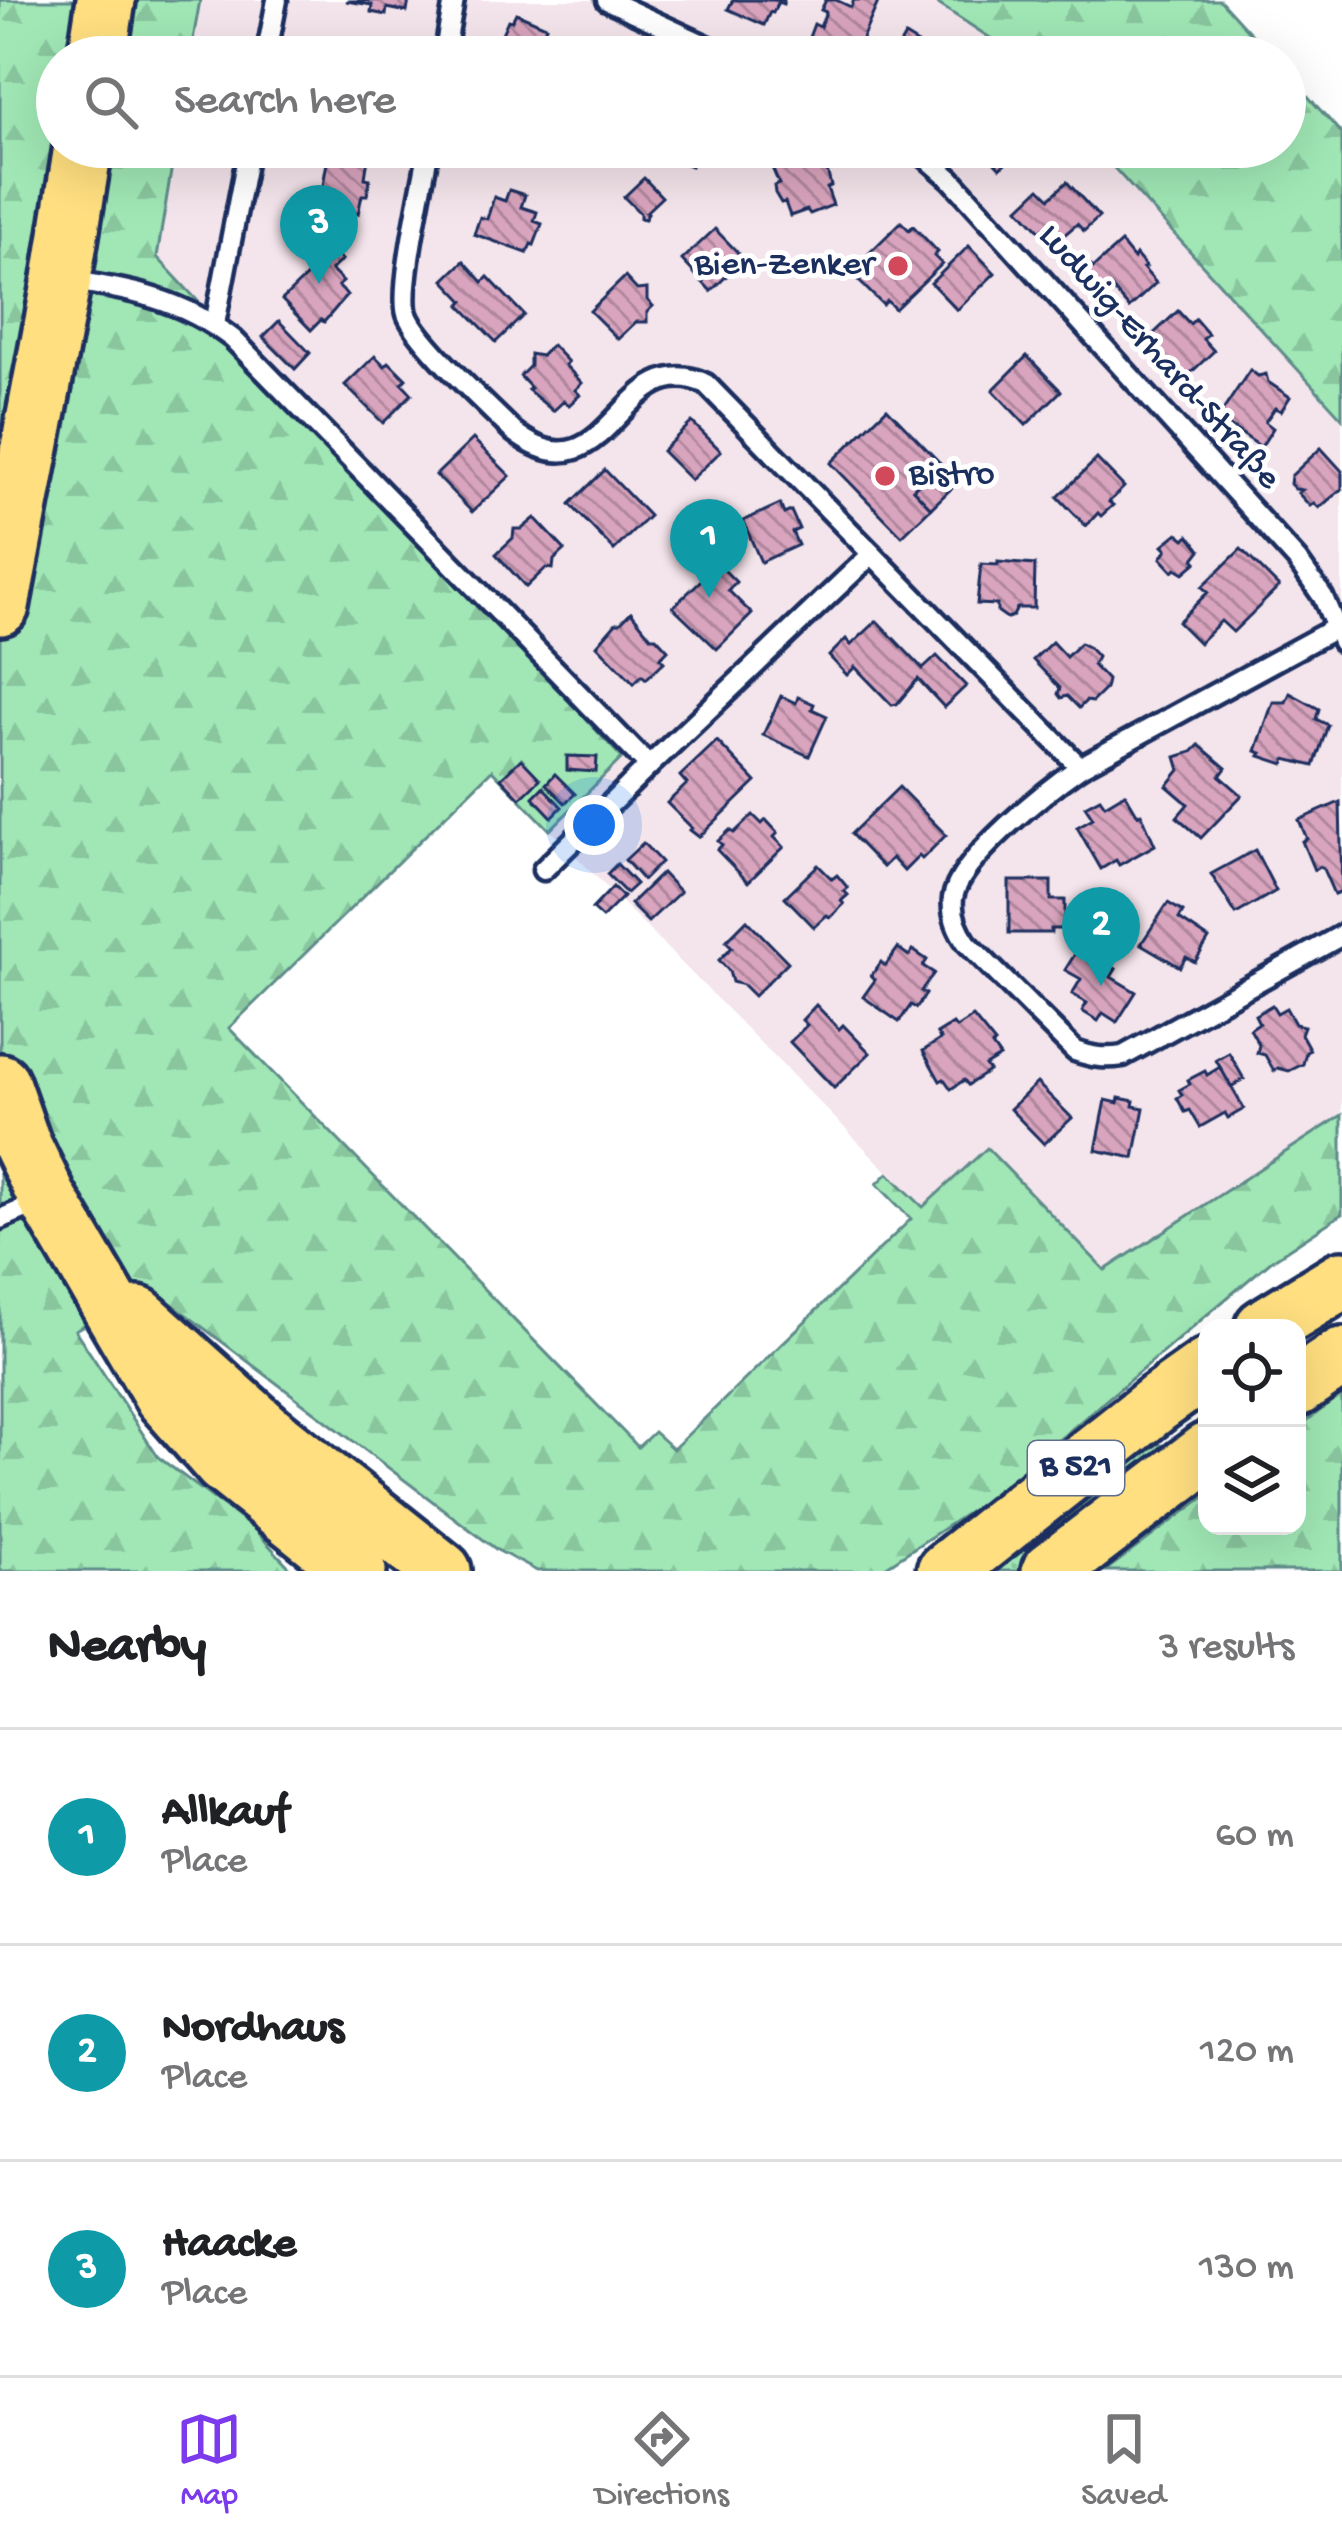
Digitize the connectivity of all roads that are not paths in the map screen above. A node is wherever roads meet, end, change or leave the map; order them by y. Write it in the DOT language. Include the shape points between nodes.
graph roads {
  1 [pos="106,0"];
  2 [pos="277,0"];
  3 [pos="454,0"];
  4 [pos="608,0"];
  5 [pos="100,36"];
  6 [pos="270,36"];
  7 [pos="448,36"];
  8 [pos="686,36"];
  9 [pos="80,168"];
  10 [pos="245,168"];
  11 [pos="425,168"];
  12 [pos="939,168"];
  13 [pos="62,279"];
  14 [pos="215,324"];
  15 [pos="872,554"];
  16 [pos="0,606"];
  17 [pos="1339,635"];
  18 [pos="649,766"];
  19 [pos="1080,767"];
  20 [pos="542,870"];
  21 [pos="1342,935"];
  22 [pos="0,1083"];
  23 [pos="24,1209"];
  24 [pos="78,1251"];
  25 [pos="1342,1280"];
  26 [pos="1279,1319"];
  27 [pos="1342,1357"];
  28 [pos="1198,1374"];
  29 [pos="1306,1382"];
  30 [pos="1198,1459"];
  31 [pos="357,1571"];
  32 [pos="442,1571"];
  33 [pos="946,1571"];
  34 [pos="1051,1571"];
  1 -- 5 [label="main road"];
  2 -- 6 [label="lane"];
  3 -- 7 [label="lane"];
  4 -- 8 [label="lane"];
  9 -- 13 [label="main road"];
  10 -- 14 [label="lane"];
  11 -- 15 [label="lane" via="406,311 514,432 531,445 567,452 594,439 649,386 691,376 720,396"];
  12 -- 17 [label="lane, Ludwig-Erhard-Straße" via="1297,560"];
  13 -- 14 [label="lane" via="144,293"];
  13 -- 16 [label="main road"];
  14 -- 18 [label="lane"];
  15 -- 18 [label="lane"];
  15 -- 19 [label="lane"];
  17 -- 19 [label="lane, Ludwig-Erhard-Straße"];
  18 -- 20 [label="lane"];
  19 -- 21 [label="lane, Ludwig-Erhard-Straße" via="968,866 952,902 967,943 1075,1051 1123,1056"];
  22 -- 23 [label="main road" via="21,1144"];
  23 -- 24 [label="main road"];
  24 -- 31 [label="main road" via="194,1433"];
  24 -- 32 [label="main road" via="236,1405"];
  25 -- 26 [label="main road"];
  27 -- 29 [label="main road"];
  28 -- 33 [label="main road, B 521"];
  30 -- 34 [label="main road, B 521"];
}
